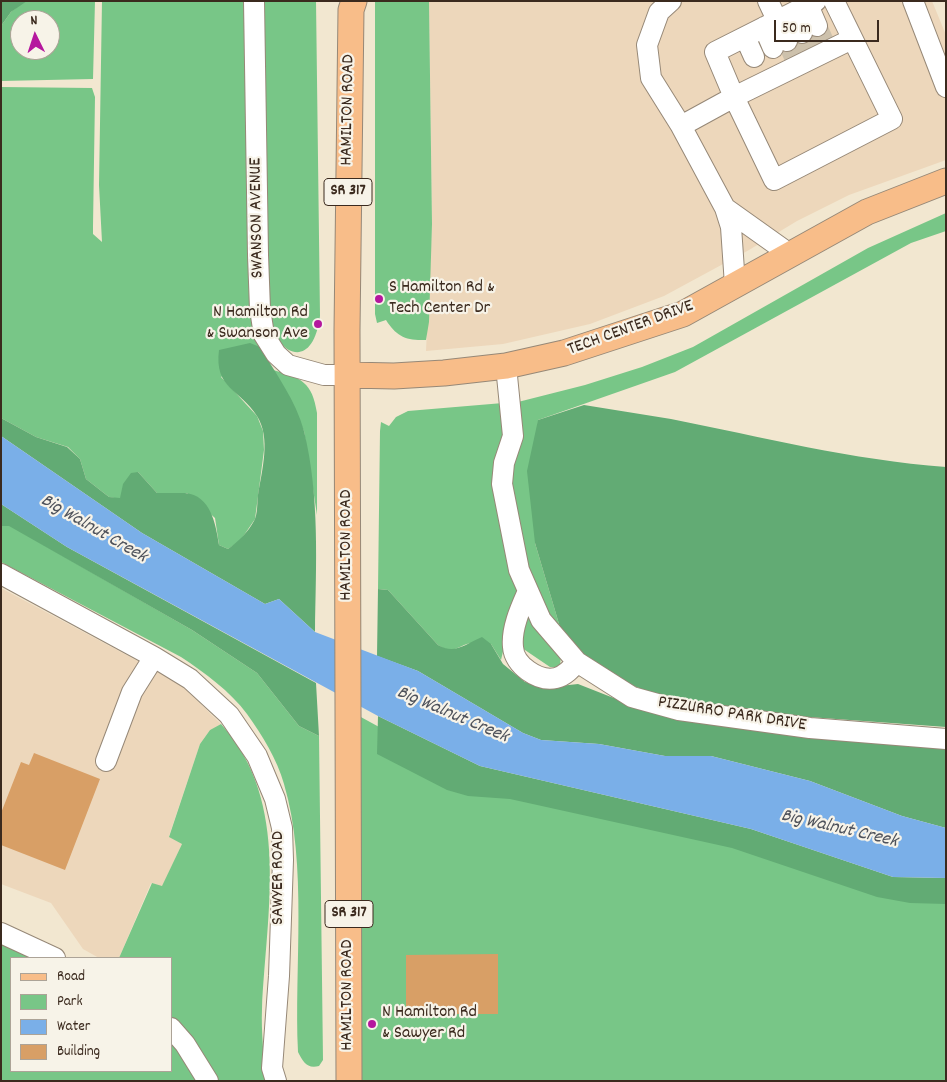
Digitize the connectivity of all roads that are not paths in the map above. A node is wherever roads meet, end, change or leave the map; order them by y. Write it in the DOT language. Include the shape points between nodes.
graph roads {
  1 [pos="254,1"];
  2 [pos="671,1"];
  3 [pos="768,1"];
  4 [pos="834,1"];
  5 [pos="350,4"];
  6 [pos="919,5"];
  7 [pos="792,13"];
  8 [pos="745,37"];
  9 [pos="852,39"];
  10 [pos="801,51"];
  11 [pos="761,71"];
  12 [pos="946,87"];
  13 [pos="734,97"];
  14 [pos="681,126"];
  15 [pos="946,180"];
  16 [pos="726,208"];
  17 [pos="791,255"];
  18 [pos="736,285"];
  19 [pos="506,366"];
  20 [pos="348,375"];
  21 [pos="1,574"];
  22 [pos="528,591"];
  23 [pos="154,657"];
  24 [pos="577,662"];
  25 [pos="946,739"];
  26 [pos="106,761"];
  27 [pos="1,933"];
  28 [pos="53,957"];
  29 [pos="172,1029"];
  30 [pos="208,1081"];
  31 [pos="276,1081"];
  32 [pos="349,1081"];
  1 -- 20 [label="street, SWANSON AVENUE" via="258,256 264,335 288,365 324,375"];
  2 -- 14 [label="street" via="659,12 648,45 651,78"];
  3 -- 7 [label="street"];
  4 -- 9 [label="street"];
  5 -- 20 [label="main road, HAMILTON ROAD / SR 317"];
  6 -- 12 [label="street"];
  7 -- 8 [label="street"];
  7 -- 10 [label="street"];
  7 -- 10 [label="street"];
  8 -- 11 [label="street"];
  8 -- 13 [label="street" via="715,52"];
  9 -- 10 [label="street"];
  9 -- 13 [label="street" via="892,120 774,180"];
  10 -- 11 [label="street"];
  11 -- 13 [label="street"];
  13 -- 14 [label="street"];
  14 -- 16 [label="street"];
  15 -- 17 [label="main road, TECH CENTER DRIVE" via="866,212"];
  16 -- 17 [label="street"];
  16 -- 18 [label="street"];
  17 -- 18 [label="main road, TECH CENTER DRIVE"];
  18 -- 19 [label="main road, TECH CENTER DRIVE" via="683,314 564,354"];
  19 -- 20 [label="main road, TECH CENTER DRIVE" via="394,376"];
  19 -- 22 [label="street, PIZZURRO PARK DRIVE" via="513,436 504,463 502,484 519,570"];
  20 -- 32 [label="main road, HAMILTON ROAD / SR 317"];
  21 -- 23 [label="street, SAWYER ROAD"];
  22 -- 24 [label="street, PIZZURRO PARK DRIVE" via="541,620"];
  22 -- 24 [label="street" via="514,632 513,648 520,664 534,675 555,679 569,672"];
  23 -- 26 [label="street" via="132,692"];
  23 -- 31 [label="street, SAWYER ROAD" via="190,679 229,715 257,756 274,799 282,828 283,860 272,1068"];
  24 -- 25 [label="street, PIZZURRO PARK DRIVE" via="632,697 679,710 810,728"];
  27 -- 28 [label="street"];
  29 -- 30 [label="street" via="186,1044"];
}
